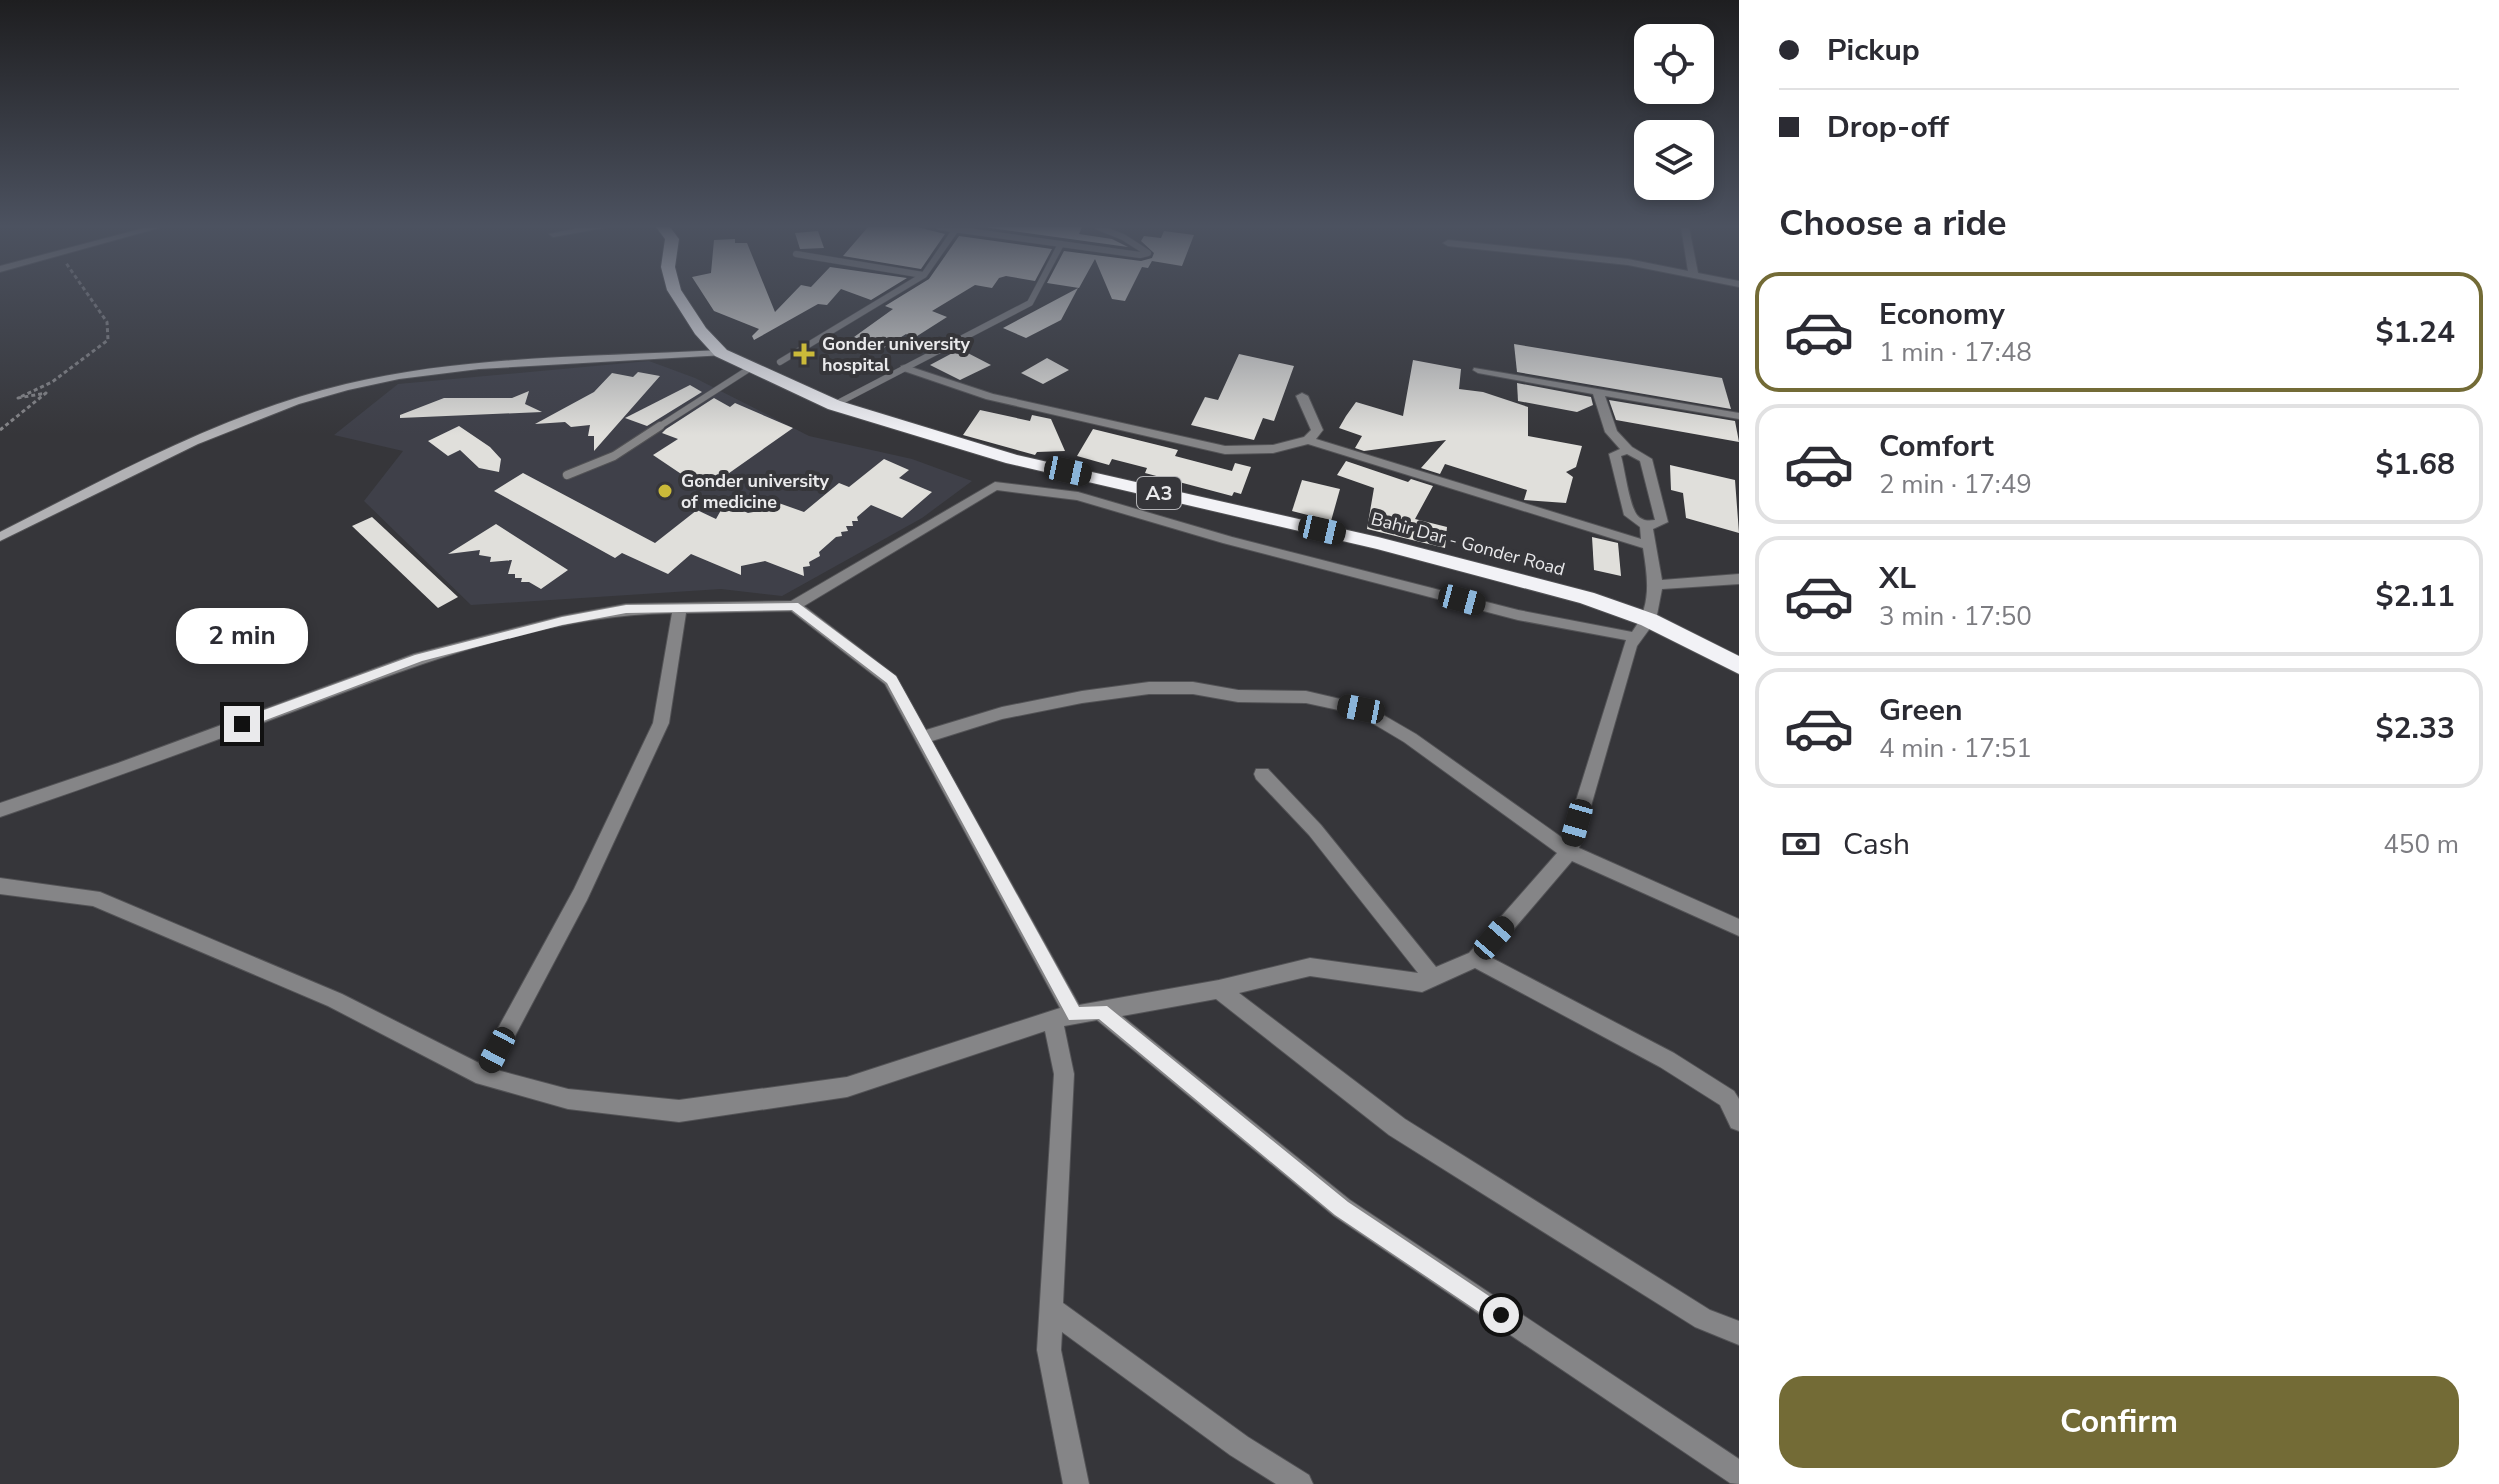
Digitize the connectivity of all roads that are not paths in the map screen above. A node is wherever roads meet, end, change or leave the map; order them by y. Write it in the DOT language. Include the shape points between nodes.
graph roads {
  1 [pos="678,296"];
  2 [pos="889,296"];
  3 [pos="1034,296"];
  4 [pos="721,353"];
  5 [pos="780,362"];
  6 [pos="752,367"];
  7 [pos="905,368"];
  8 [pos="1478,370"];
  9 [pos="1598,391"];
  10 [pos="1302,396"];
  11 [pos="834,405"];
  12 [pos="1739,416"];
  13 [pos="1308,440"];
  14 [pos="1628,450"];
  15 [pos="567,475"];
  16 [pos="1646,527"];
  17 [pos="0,537"];
  18 [pos="1650,546"];
  19 [pos="1739,579"];
  20 [pos="1656,585"];
  21 [pos="794,606"];
  22 [pos="680,607"];
  23 [pos="1649,620"];
  24 [pos="1636,638"];
  25 [pos="1739,666"];
  26 [pos="924,737"];
  27 [pos="1262,774"];
  28 [pos="0,810"];
  29 [pos="1569,852"];
  30 [pos="0,886"];
  31 [pos="1739,928"];
  32 [pos="1476,959"];
  33 [pos="1433,978"];
  34 [pos="1219,989"];
  35 [pos="1101,1011"];
  36 [pos="1063,1017"];
  37 [pos="483,1076"];
  38 [pos="1739,1120"];
  39 [pos="1051,1309"];
  40 [pos="1739,1333"];
  41 [pos="1739,1474"];
  42 [pos="1076,1484"];
  43 [pos="1300,1484"];
  1 -- 4 [label="highway, Bahir Dar - Gonder Road / A3"];
  2 -- 5 [label="lane"];
  3 -- 7 [label="lane" via="1030,303"];
  4 -- 6 [label="highway, Bahir Dar - Gonder Road / A3"];
  4 -- 17 [label="street" via="458,370 345,388 139,465"];
  6 -- 11 [label="highway, Bahir Dar - Gonder Road / A3"];
  6 -- 15 [label="lane" via="614,456"];
  7 -- 11 [label="lane"];
  7 -- 13 [label="street" via="990,397 1225,450 1252,451"];
  8 -- 9 [label="street"];
  9 -- 12 [label="street"];
  9 -- 14 [label="street" via="1611,432"];
  10 -- 13 [label="street" via="1317,430"];
  11 -- 23 [label="highway, Bahir Dar - Gonder Road / A3" via="1012,459 1393,546"];
  13 -- 18 [label="street"];
  14 -- 16 [label="street" via="1615,454 1630,515"];
  14 -- 16 [label="street" via="1646,459 1662,522"];
  16 -- 18 [label="street"];
  18 -- 20 [label="street"];
  19 -- 20 [label="street"];
  20 -- 23 [label="street"];
  21 -- 22 [label="street"];
  21 -- 24 [label="street" via="995,486 1078,496 1518,615"];
  21 -- 26 [label="street" via="891,680"];
  22 -- 28 [label="street" via="626,609 562,621 419,658"];
  22 -- 37 [label="street" via="661,723 581,894"];
  23 -- 24 [label="street"];
  23 -- 25 [label="highway, Bahir Dar - Gonder Road / A3"];
  24 -- 29 [label="street"];
  26 -- 29 [label="street" via="1002,713 1149,688 1306,697 1361,709"];
  26 -- 36 [label="street"];
  27 -- 33 [label="street" via="1315,830"];
  29 -- 31 [label="street"];
  29 -- 32 [label="street"];
  30 -- 37 [label="street" via="94,898 335,1000"];
  32 -- 33 [label="street"];
  32 -- 38 [label="street" via="1667,1060 1727,1098"];
  33 -- 34 [label="street" via="1422,983 1310,967"];
  34 -- 35 [label="street"];
  34 -- 40 [label="street" via="1397,1127 1703,1319"];
  35 -- 36 [label="street"];
  35 -- 41 [label="street" via="1342,1208"];
  36 -- 37 [label="street" via="847,1087 679,1111 568,1099"];
  36 -- 39 [label="street"];
  39 -- 42 [label="street" via="1049,1350"];
  39 -- 43 [label="street"];
}
